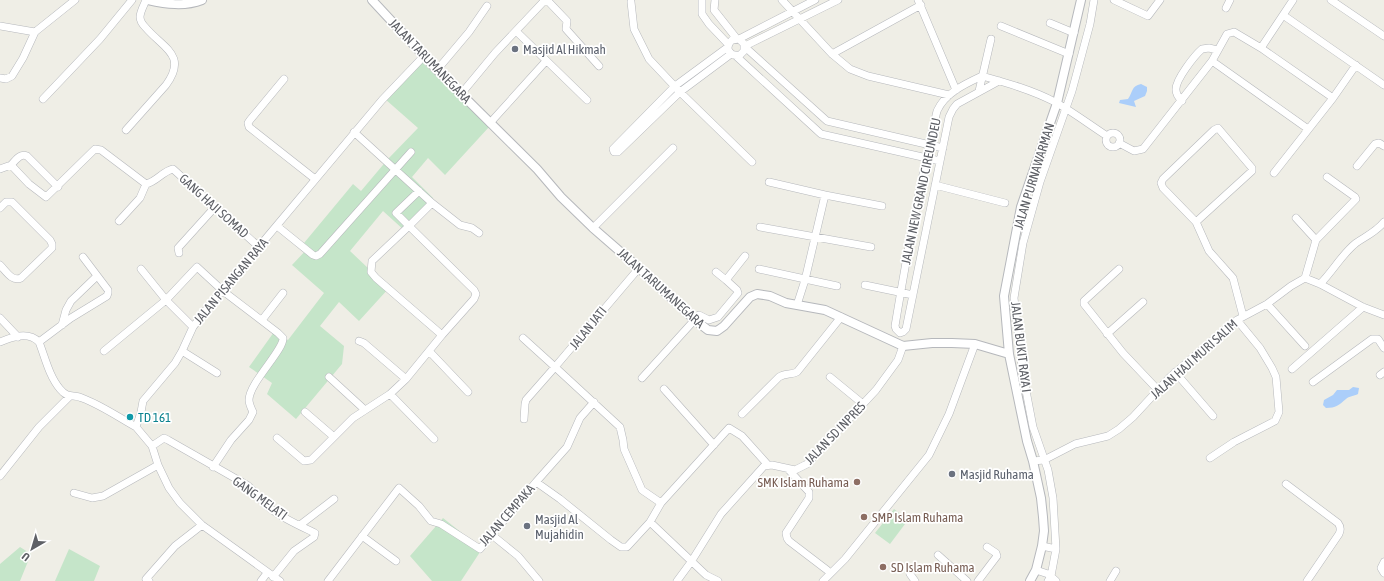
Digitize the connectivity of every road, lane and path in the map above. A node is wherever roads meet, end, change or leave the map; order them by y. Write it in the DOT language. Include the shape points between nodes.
graph roads {
  1 [pos="75,0"];
  2 [pos="132,0"];
  3 [pos="147,0"];
  4 [pos="202,0"];
  5 [pos="372,0"];
  6 [pos="546,0"];
  7 [pos="702,0"];
  8 [pos="714,0"];
  9 [pos="782,0"];
  10 [pos="815,0"];
  11 [pos="838,0"];
  12 [pos="1081,0"];
  13 [pos="1094,0"];
  14 [pos="1114,0"];
  15 [pos="1160,0"];
  16 [pos="1230,0"];
  17 [pos="1293,0"];
  18 [pos="1331,0"];
  19 [pos="632,2"];
  20 [pos="920,2"];
  21 [pos="487,6"];
  22 [pos="1226,8"];
  23 [pos="792,12"];
  24 [pos="1283,15"];
  25 [pos="798,19"];
  26 [pos="1050,24"];
  27 [pos="0,26"];
  28 [pos="1001,26"];
  29 [pos="516,31"];
  30 [pos="35,32"];
  31 [pos="1074,33"];
  32 [pos="1384,36"];
  33 [pos="738,39"];
  34 [pos="992,39"];
  35 [pos="728,46"];
  36 [pos="745,46"];
  37 [pos="1261,48"];
  38 [pos="1217,50"];
  39 [pos="1069,53"];
  40 [pos="832,54"];
  41 [pos="734,55"];
  42 [pos="1081,55"];
  43 [pos="424,56"];
  44 [pos="1212,60"];
  45 [pos="546,61"];
  46 [pos="599,66"];
  47 [pos="1356,66"];
  48 [pos="437,70"];
  49 [pos="982,76"];
  50 [pos="0,78"];
  51 [pos="284,79"];
  52 [pos="999,81"];
  53 [pos="1384,85"];
  54 [pos="677,89"];
  55 [pos="956,90"];
  56 [pos="980,91"];
  57 [pos="461,94"];
  58 [pos="949,95"];
  59 [pos="1333,98"];
  60 [pos="43,99"];
  61 [pos="587,100"];
  62 [pos="1182,101"];
  63 [pos="1057,103"];
  64 [pos="1065,109"];
  65 [pos="490,123"];
  66 [pos="1308,129"];
  67 [pos="126,130"];
  68 [pos="354,132"];
  69 [pos="929,145"];
  70 [pos="1384,146"];
  71 [pos="673,148"];
  72 [pos="943,148"];
  73 [pos="411,152"];
  74 [pos="926,159"];
  75 [pos="940,161"];
  76 [pos="752,162"];
  77 [pos="11,165"];
  78 [pos="1357,166"];
  79 [pos="0,169"];
  80 [pos="396,170"];
  81 [pos="1274,173"];
  82 [pos="1327,177"];
  83 [pos="1031,178"];
  84 [pos="315,179"];
  85 [pos="769,182"];
  86 [pos="1040,182"];
  87 [pos="146,184"];
  88 [pos="935,185"];
  89 [pos="58,187"];
  90 [pos="417,189"];
  91 [pos="825,195"];
  92 [pos="432,203"];
  93 [pos="1005,203"];
  94 [pos="882,206"];
  95 [pos="215,207"];
  96 [pos="0,208"];
  97 [pos="1296,218"];
  98 [pos="118,221"];
  99 [pos="1196,222"];
  100 [pos="1384,222"];
  101 [pos="277,226"];
  102 [pos="409,226"];
  103 [pos="760,227"];
  104 [pos="594,228"];
  105 [pos="479,233"];
  106 [pos="815,237"];
  107 [pos="1316,240"];
  108 [pos="259,247"];
  109 [pos="871,247"];
  110 [pos="179,253"];
  111 [pos="745,256"];
  112 [pos="83,257"];
  113 [pos="0,265"];
  114 [pos="639,268"];
  115 [pos="141,269"];
  116 [pos="759,269"];
  117 [pos="1119,269"];
  118 [pos="716,272"];
  119 [pos="98,276"];
  120 [pos="1305,278"];
  121 [pos="726,280"];
  122 [pos="805,280"];
  123 [pos="1320,284"];
  124 [pos="865,285"];
  125 [pos="837,286"];
  126 [pos="223,290"];
  127 [pos="284,293"];
  128 [pos="901,293"];
  129 [pos="913,295"];
  130 [pos="166,300"];
  131 [pos="1143,302"];
  132 [pos="1267,304"];
  133 [pos="797,305"];
  134 [pos="1363,308"];
  135 [pos="1384,315"];
  136 [pos="841,317"];
  137 [pos="0,318"];
  138 [pos="1240,318"];
  139 [pos="262,320"];
  140 [pos="695,320"];
  141 [pos="62,325"];
  142 [pos="193,327"];
  143 [pos="442,334"];
  144 [pos="1107,334"];
  145 [pos="18,336"];
  146 [pos="523,338"];
  147 [pos="359,341"];
  148 [pos="0,342"];
  149 [pos="38,342"];
  150 [pos="975,344"];
  151 [pos="903,346"];
  152 [pos="1305,346"];
  153 [pos="1384,348"];
  154 [pos="104,351"];
  155 [pos="182,351"];
  156 [pos="429,351"];
  157 [pos="1010,354"];
  158 [pos="555,367"];
  159 [pos="1292,369"];
  160 [pos="1175,372"];
  161 [pos="217,373"];
  162 [pos="329,377"];
  163 [pos="830,377"];
  164 [pos="642,378"];
  165 [pos="406,379"];
  166 [pos="1313,382"];
  167 [pos="664,389"];
  168 [pos="1158,390"];
  169 [pos="468,392"];
  170 [pos="390,394"];
  171 [pos="69,397"];
  172 [pos="594,402"];
  173 [pos="863,404"];
  174 [pos="365,410"];
  175 [pos="305,412"];
  176 [pos="742,414"];
  177 [pos="1213,416"];
  178 [pos="524,419"];
  179 [pos="136,427"];
  180 [pos="334,436"];
  181 [pos="277,438"];
  182 [pos="434,439"];
  183 [pos="714,445"];
  184 [pos="152,446"];
  185 [pos="1210,458"];
  186 [pos="1039,460"];
  187 [pos="158,465"];
  188 [pos="768,465"];
  189 [pos="213,467"];
  190 [pos="788,468"];
  191 [pos="0,476"];
  192 [pos="536,482"];
  193 [pos="1286,484"];
  194 [pos="74,493"];
  195 [pos="334,499"];
  196 [pos="661,503"];
  197 [pos="650,522"];
  198 [pos="202,525"];
  199 [pos="300,525"];
  200 [pos="492,535"];
  201 [pos="362,536"];
  202 [pos="1042,546"];
  203 [pos="987,547"];
  204 [pos="1056,549"];
  205 [pos="938,555"];
  206 [pos="396,560"];
  207 [pos="691,562"];
  208 [pos="1384,562"];
  209 [pos="827,570"];
  210 [pos="1116,571"];
  211 [pos="1384,572"];
  212 [pos="910,574"];
  213 [pos="1047,576"];
  214 [pos="273,577"];
  215 [pos="149,581"];
  216 [pos="261,581"];
  217 [pos="328,581"];
  218 [pos="539,581"];
  219 [pos="677,581"];
  220 [pos="718,581"];
  221 [pos="823,581"];
  222 [pos="915,581"];
  223 [pos="967,581"];
  224 [pos="978,581"];
  225 [pos="1030,581"];
  226 [pos="1110,581"];
  227 [pos="1307,581"];
  1 -- 30 [label="street"];
  2 -- 60 [label="street" via="100,39"];
  3 -- 4 [label="street" via="190,4"];
  3 -- 67 [label="street" via="140,13 141,21 168,48 174,58 174,66 166,85"];
  5 -- 43 [label="street, JALAN TARUMANEGARA"];
  6 -- 29 [label="street"];
  6 -- 46 [label="street" via="568,20 566,29"];
  7 -- 35 [label="street" via="702,14"];
  8 -- 33 [label="street" via="714,10"];
  9 -- 23 [label="street"];
  10 -- 23 [label="street"];
  11 -- 25 [label="street"];
  12 -- 31 [label="street, JALAN PURNAWARMAN"];
  13 -- 42 [label="street, JALAN BUKIT RAYA I"];
  14 -- 15 [label="street" via="1148,16"];
  16 -- 22 [label="street"];
  17 -- 24 [label="street"];
  18 -- 32 [label="street"];
  19 -- 54 [label="street" via="634,29 649,58"];
  20 -- 40 [label="street"];
  20 -- 55 [label="street"];
  21 -- 48 [label="street"];
  23 -- 25 [label="street"];
  23 -- 33 [label="street"];
  24 -- 37 [label="street"];
  24 -- 47 [label="street"];
  25 -- 36 [label="street"];
  25 -- 40 [label="street"];
  26 -- 31 [label="street"];
  27 -- 30 [label="street"];
  28 -- 39 [label="street"];
  29 -- 45 [label="street"];
  29 -- 57 [label="street"];
  30 -- 50 [label="street" via="14,73 9,78"];
  31 -- 39 [label="street, JALAN PURNAWARMAN"];
  33 -- 35 [label="street" via="732,40"];
  33 -- 36 [label="street"];
  34 -- 49 [label="street"];
  35 -- 41 [label="street"];
  35 -- 54 [label="street"];
  36 -- 41 [label="street" via="742,53"];
  36 -- 69 [label="street" via="827,121"];
  37 -- 38 [label="street" via="1234,32 1227,34"];
  37 -- 59 [label="street"];
  38 -- 44 [label="street"];
  38 -- 62 [label="street" via="1202,49 1180,77 1175,88 1177,96"];
  39 -- 42 [label="street"];
  39 -- 63 [label="street, JALAN PURNAWARMAN"];
  40 -- 58 [label="street" via="850,68 868,76"];
  41 -- 54 [label="street"];
  41 -- 74 [label="street" via="821,134"];
  42 -- 64 [label="street, JALAN BUKIT RAYA I"];
  43 -- 48 [label="street, JALAN TARUMANEGARA"];
  43 -- 68 [label="street, JALAN PISANGAN RAYA"];
  44 -- 62 [label="street"];
  44 -- 66 [label="street"];
  45 -- 61 [label="street"];
  45 -- 65 [label="street"];
  47 -- 53 [label="street"];
  47 -- 59 [label="street"];
  48 -- 57 [label="street, JALAN TARUMANEGARA"];
  49 -- 52 [label="street"];
  49 -- 55 [label="street, JALAN NEW GRAND CIREUNDEU"];
  49 -- 56 [label="street"];
  51 -- 84 [label="street" via="250,120 249,127"];
  52 -- 56 [label="street"];
  52 -- 63 [label="street"];
  54 -- 54 [label="street" via="618,152 614,152 613,149"];
  54 -- 76 [label="street"];
  55 -- 58 [label="street, JALAN NEW GRAND CIREUNDEU"];
  56 -- 72 [label="street" via="953,109"];
  57 -- 65 [label="street, JALAN TARUMANEGARA"];
  58 -- 69 [label="street, JALAN NEW GRAND CIREUNDEU" via="937,111"];
  59 -- 66 [label="street"];
  62 -- 64 [label="street" via="1143,150 1134,151 1119,143 1120,138 1114,132 1107,136"];
  63 -- 64 [label="street"];
  63 -- 83 [label="street, JALAN PURNAWARMAN"];
  64 -- 86 [label="street, JALAN BUKIT RAYA I"];
  65 -- 104 [label="street, JALAN TARUMANEGARA"];
  66 -- 81 [label="street"];
  68 -- 80 [label="street"];
  68 -- 84 [label="street, JALAN PISANGAN RAYA"];
  69 -- 72 [label="street"];
  69 -- 74 [label="street, JALAN NEW GRAND CIREUNDEU"];
  70 -- 78 [label="street" via="1375,144"];
  71 -- 104 [label="street"];
  72 -- 75 [label="street"];
  73 -- 80 [label="street"];
  74 -- 75 [label="street"];
  74 -- 128 [label="street, JALAN NEW GRAND CIREUNDEU"];
  75 -- 88 [label="street"];
  77 -- 79 [label="street"];
  77 -- 89 [label="street" via="45,197"];
  77 -- 89 [label="street" via="21,155 28,156"];
  80 -- 90 [label="street"];
  80 -- 101 [label="street" via="316,256"];
  82 -- 107 [label="street" via="1356,199"];
  83 -- 86 [label="street"];
  83 -- 157 [label="street, JALAN PURNAWARMAN" via="1021,207 1004,296"];
  84 -- 101 [label="street, JALAN PISANGAN RAYA"];
  85 -- 91 [label="street"];
  86 -- 186 [label="street, JALAN BUKIT RAYA I" via="1023,243 1014,298 1023,374"];
  87 -- 89 [label="street" via="97,149"];
  87 -- 95 [label="street, GANG HAJI SOMAD" via="173,170"];
  87 -- 98 [label="street" via="140,198"];
  88 -- 93 [label="street"];
  88 -- 129 [label="street"];
  90 -- 92 [label="street"];
  90 -- 102 [label="street" via="396,213"];
  91 -- 94 [label="street"];
  91 -- 106 [label="street"];
  92 -- 102 [label="street"];
  92 -- 105 [label="street" via="460,225"];
  95 -- 108 [label="street, GANG HAJI SOMAD"];
  95 -- 110 [label="street" via="178,248"];
  96 -- 113 [label="street" via="6,202 12,202 50,240 52,248 18,279 13,278"];
  97 -- 107 [label="street"];
  99 -- 99 [label="street" via="1161,183 1218,128 1252,171"];
  99 -- 138 [label="street" via="1209,251 1233,278"];
  100 -- 123 [label="street" via="1377,230 1356,243"];
  101 -- 108 [label="street, JALAN PISANGAN RAYA"];
  102 -- 143 [label="street" via="476,294"];
  102 -- 143 [label="street" via="372,261 371,272"];
  103 -- 106 [label="street"];
  104 -- 114 [label="street, JALAN TARUMANEGARA"];
  106 -- 109 [label="street"];
  106 -- 122 [label="street"];
  107 -- 120 [label="street"];
  108 -- 126 [label="street, JALAN PISANGAN RAYA"];
  111 -- 121 [label="street"];
  112 -- 119 [label="street"];
  114 -- 140 [label="street, JALAN TARUMANEGARA"];
  114 -- 158 [label="street, JALAN JATI"];
  115 -- 130 [label="street"];
  116 -- 122 [label="street"];
  117 -- 144 [label="street" via="1084,301"];
  118 -- 121 [label="street"];
  119 -- 141 [label="street" via="71,301"];
  119 -- 141 [label="street" via="108,290 107,296"];
  120 -- 123 [label="street"];
  120 -- 132 [label="street, JALAN HAJI MURI SALIM"];
  121 -- 140 [label="street" via="738,291 736,296 718,317 709,320 699,315"];
  122 -- 125 [label="street"];
  122 -- 133 [label="street"];
  123 -- 134 [label="street"];
  124 -- 128 [label="street"];
  126 -- 130 [label="street" via="197,267"];
  126 -- 139 [label="street"];
  126 -- 142 [label="street, JALAN PISANGAN RAYA"];
  127 -- 139 [label="street"];
  128 -- 129 [label="street"];
  128 -- 129 [label="street, JALAN NEW GRAND CIREUNDEU" via="896,329 900,332 906,329"];
  130 -- 142 [label="street"];
  130 -- 154 [label="street"];
  131 -- 144 [label="street"];
  132 -- 138 [label="street, JALAN HAJI MURI SALIM"];
  132 -- 152 [label="street"];
  133 -- 136 [label="street, JALAN TARUMANEGARA" via="824,310"];
  133 -- 140 [label="street, JALAN TARUMANEGARA" via="757,294 750,297 717,331 708,330"];
  134 -- 135 [label="street"];
  134 -- 159 [label="street"];
  136 -- 151 [label="street, JALAN TARUMANEGARA"];
  136 -- 176 [label="street" via="797,372 779,377"];
  137 -- 145 [label="street"];
  138 -- 160 [label="street, JALAN HAJI MURI SALIM"];
  138 -- 185 [label="street" via="1276,377 1279,412 1275,421 1229,444"];
  139 -- 189 [label="street" via="282,337 283,342 251,393 249,402 252,412 249,420 231,440"];
  140 -- 164 [label="street"];
  141 -- 149 [label="street"];
  142 -- 155 [label="street, JALAN PISANGAN RAYA"];
  143 -- 156 [label="street"];
  144 -- 168 [label="street"];
  145 -- 148 [label="street"];
  145 -- 149 [label="street" via="28,335"];
  146 -- 158 [label="street"];
  147 -- 165 [label="street"];
  149 -- 171 [label="street" via="53,379 60,390"];
  150 -- 151 [label="street" via="932,343"];
  150 -- 157 [label="street"];
  150 -- 221 [label="street" via="949,414 929,455 845,559"];
  151 -- 173 [label="street, JALAN SD INPRES" via="898,360"];
  153 -- 166 [label="street" via="1378,339 1372,339"];
  155 -- 161 [label="street"];
  155 -- 179 [label="street, JALAN PISANGAN RAYA" via="143,402"];
  156 -- 165 [label="street"];
  156 -- 169 [label="street"];
  157 -- 186 [label="street" via="1027,441"];
  158 -- 172 [label="street"];
  158 -- 178 [label="street, JALAN JATI" via="526,400"];
  160 -- 168 [label="street, JALAN HAJI MURI SALIM"];
  160 -- 177 [label="street"];
  162 -- 174 [label="street"];
  163 -- 173 [label="street"];
  165 -- 170 [label="street"];
  167 -- 183 [label="street"];
  168 -- 186 [label="street, JALAN HAJI MURI SALIM" via="1133,417 1108,436 1075,444"];
  170 -- 174 [label="street"];
  170 -- 182 [label="street"];
  171 -- 179 [label="street" via="80,397"];
  171 -- 191 [label="street" via="39,427"];
  172 -- 192 [label="street" via="580,418 568,447"];
  172 -- 196 [label="street" via="620,427 624,449 642,490"];
  173 -- 190 [label="street, JALAN SD INPRES" via="807,464 795,470"];
  174 -- 180 [label="street"];
  175 -- 180 [label="street"];
  179 -- 184 [label="street"];
  180 -- 181 [label="street" via="306,462"];
  183 -- 188 [label="street, JALAN CEMPAKA" via="728,428 742,436"];
  183 -- 196 [label="street, JALAN CEMPAKA"];
  184 -- 187 [label="street"];
  184 -- 189 [label="street, GANG MELATI" via="164,438"];
  186 -- 202 [label="street" via="1044,531"];
  186 -- 204 [label="street, JALAN BUKIT RAYA I" via="1048,470 1053,498"];
  187 -- 194 [label="street" via="103,496 92,498"];
  187 -- 198 [label="street" via="169,488"];
  188 -- 190 [label="street, JALAN SD INPRES"];
  188 -- 207 [label="street" via="764,466 721,514"];
  189 -- 199 [label="street, GANG MELATI" via="247,485 270,509"];
  190 -- 209 [label="street" via="810,495 786,533 786,538"];
  192 -- 197 [label="street, JALAN CEMPAKA" via="621,547 627,547"];
  192 -- 200 [label="street, JALAN CEMPAKA"];
  193 -- 227 [label="street" via="1338,523 1341,531"];
  195 -- 199 [label="street"];
  196 -- 197 [label="street, JALAN CEMPAKA"];
  197 -- 207 [label="street"];
  198 -- 214 [label="street"];
  198 -- 215 [label="street" via="169,552 146,579"];
  199 -- 214 [label="street, GANG MELATI" via="315,533 315,536 294,551"];
  200 -- 201 [label="street, JALAN CEMPAKA" via="481,549 477,547 442,524 431,521 399,488"];
  200 -- 218 [label="street" via="518,556"];
  201 -- 206 [label="street"];
  201 -- 217 [label="street, JALAN CEMPAKA"];
  202 -- 204 [label="street"];
  202 -- 213 [label="street"];
  203 -- 224 [label="street" via="997,556"];
  204 -- 213 [label="street, JALAN BUKIT RAYA I"];
  205 -- 223 [label="street"];
  207 -- 219 [label="street"];
  207 -- 220 [label="street"];
  208 -- 211 [label="street"];
  210 -- 226 [label="street"];
  212 -- 222 [label="street"];
  213 -- 225 [label="street"];
  214 -- 216 [label="street"];
}
